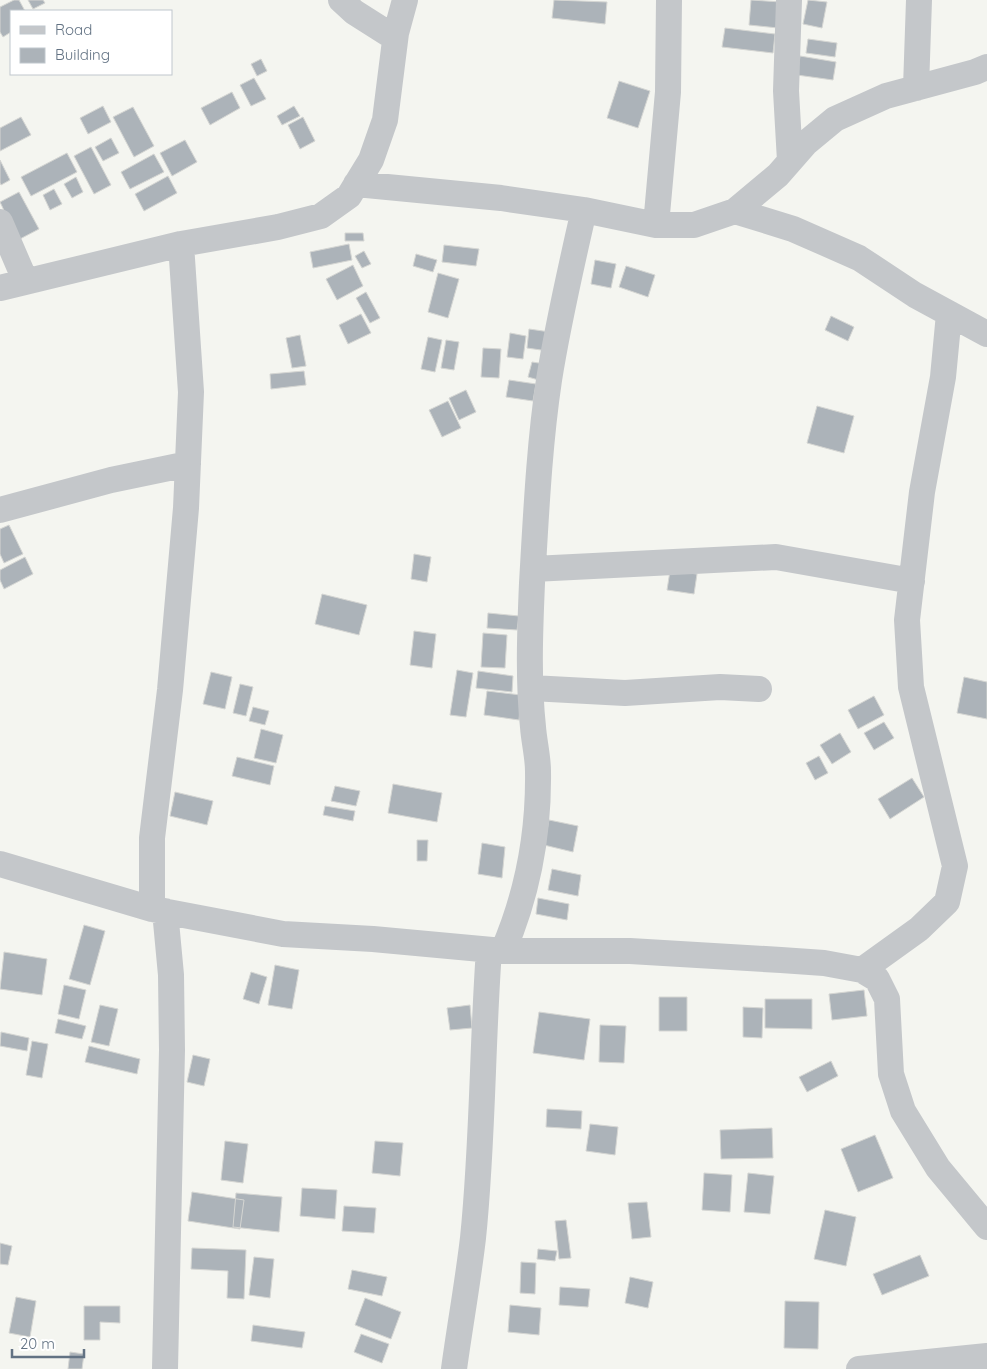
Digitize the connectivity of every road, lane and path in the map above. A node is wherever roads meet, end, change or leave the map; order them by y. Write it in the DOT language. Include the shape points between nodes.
graph roads {
  1 [pos="341,0"];
  2 [pos="405,0"];
  3 [pos="669,0"];
  4 [pos="789,0"];
  5 [pos="919,0"];
  6 [pos="396,38"];
  7 [pos="987,67"];
  8 [pos="916,88"];
  9 [pos="790,161"];
  10 [pos="356,184"];
  11 [pos="584,210"];
  12 [pos="735,211"];
  13 [pos="0,222"];
  14 [pos="656,225"];
  15 [pos="181,244"];
  16 [pos="25,280"];
  17 [pos="0,288"];
  18 [pos="949,314"];
  19 [pos="987,334"];
  20 [pos="188,464"];
  21 [pos="0,510"];
  22 [pos="533,569"];
  23 [pos="912,581"];
  24 [pos="531,688"];
  25 [pos="759,690"];
  26 [pos="0,864"];
  27 [pos="158,910"];
  28 [pos="496,950"];
  29 [pos="862,970"];
  30 [pos="987,1227"];
  31 [pos="978,1361"];
  32 [pos="165,1369"];
  33 [pos="454,1369"];
  34 [pos="859,1369"];
  1 -- 6 [label="street"];
  2 -- 6 [label="street"];
  3 -- 14 [label="street" via="668,92"];
  4 -- 9 [label="street" via="786,91"];
  5 -- 8 [label="street"];
  6 -- 10 [label="street" via="385,120 371,160"];
  7 -- 8 [label="street"];
  8 -- 9 [label="street" via="886,96 835,119"];
  9 -- 12 [label="street"];
  10 -- 11 [label="street" via="501,198"];
  10 -- 15 [label="street" via="349,196 321,216"];
  11 -- 14 [label="street"];
  11 -- 22 [label="street" via="549,382"];
  12 -- 14 [label="street" via="694,225"];
  12 -- 18 [label="street" via="793,229 859,258"];
  13 -- 16 [label="street"];
  15 -- 16 [label="street" via="85,269"];
  15 -- 20 [label="street" via="191,392"];
  16 -- 17 [label="street"];
  18 -- 19 [label="street"];
  18 -- 23 [label="street" via="943,377 922,492"];
  20 -- 21 [label="street" via="112,480"];
  20 -- 27 [label="street" via="170,690 152,838"];
  22 -- 23 [label="street" via="776,557"];
  22 -- 24 [label="street"];
  23 -- 29 [label="street" via="908,620 910,687 955,866 946,902 919,929"];
  24 -- 25 [label="street" via="625,692 720,687"];
  24 -- 28 [label="street" via="539,770 530,872 519,915"];
  26 -- 27 [label="street"];
  27 -- 28 [label="street" via="283,934"];
  27 -- 32 [label="street" via="171,975"];
  28 -- 29 [label="street" via="630,951 824,963"];
  28 -- 33 [label="street" via="484,1021 473,1238"];
  29 -- 30 [label="street" via="877,979 887,999 891,1074 903,1111 938,1168"];
  31 -- 34 [label="street"];
}
